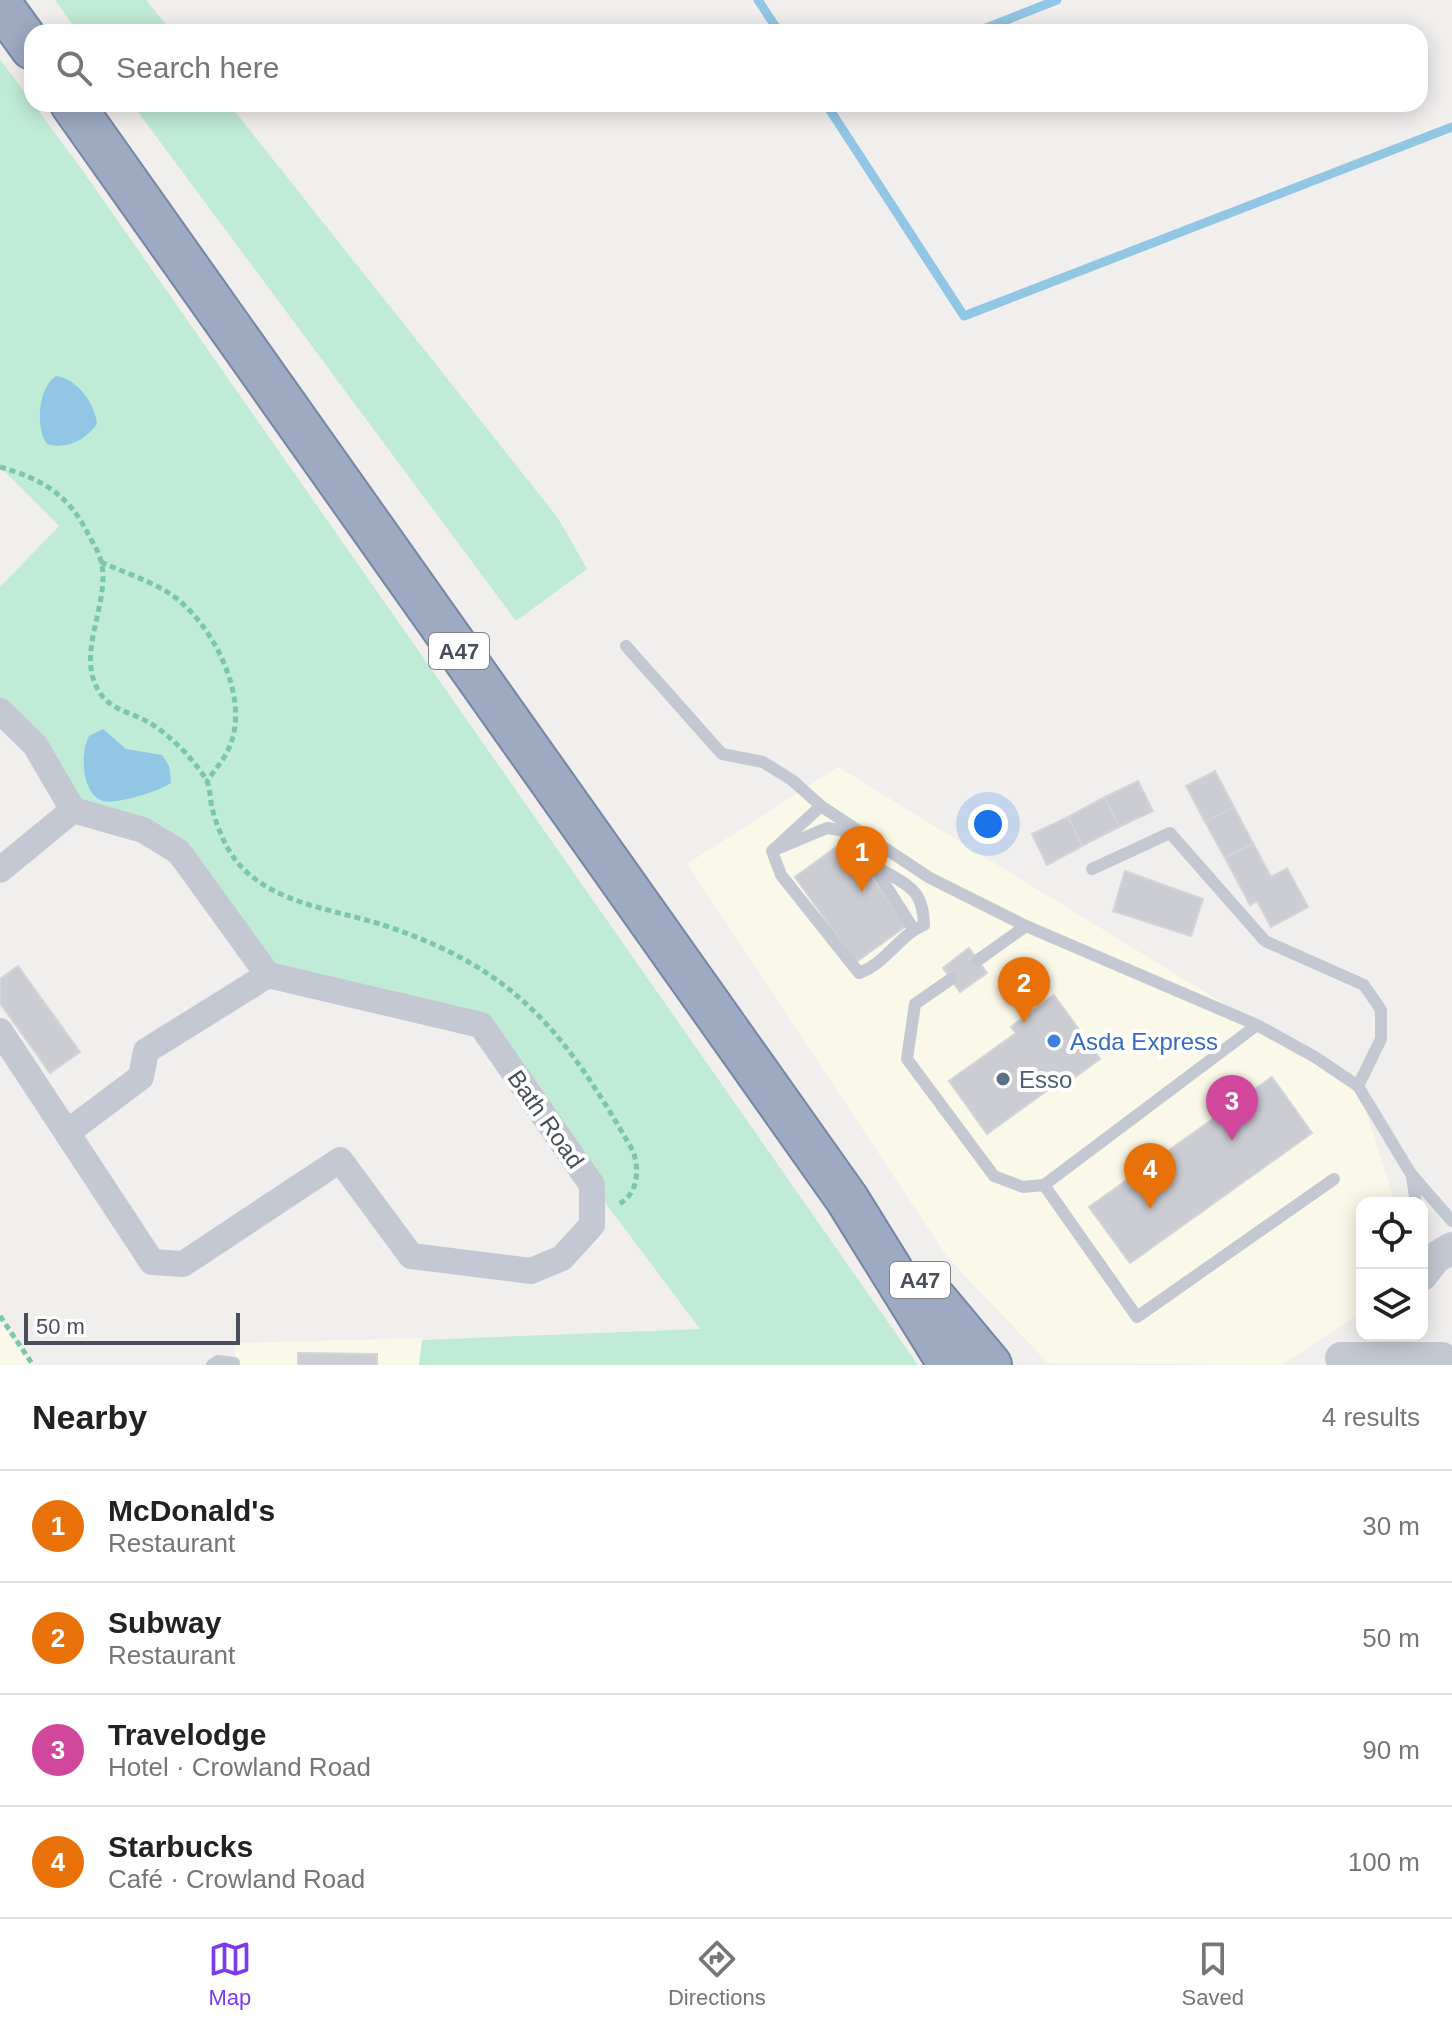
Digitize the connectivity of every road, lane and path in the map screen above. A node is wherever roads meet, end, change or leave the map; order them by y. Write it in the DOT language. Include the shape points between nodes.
graph roads {
  1 [pos="0,4"];
  2 [pos="24,37"];
  3 [pos="78,112"];
  4 [pos="0,467"];
  5 [pos="101,562"];
  6 [pos="626,646"];
  7 [pos="0,711"];
  8 [pos="207,781"];
  9 [pos="821,806"];
  10 [pos="73,810"];
  11 [pos="772,851"];
  12 [pos="874,865"];
  13 [pos="1092,869"];
  14 [pos="0,870"];
  15 [pos="1026,926"];
  16 [pos="914,930"];
  17 [pos="978,960"];
  18 [pos="268,975"];
  19 [pos="951,979"];
  20 [pos="1257,1025"];
  21 [pos="0,1031"];
  22 [pos="1358,1086"];
  23 [pos="69,1131"];
  24 [pos="1411,1174"];
  25 [pos="1334,1179"];
  26 [pos="1044,1185"];
  27 [pos="1415,1197"];
  28 [pos="847,1199"];
  29 [pos="592,1205"];
  30 [pos="1452,1221"];
  31 [pos="1452,1248"];
  32 [pos="1427,1269"];
  33 [pos="0,1316"];
  34 [pos="1365,1341"];
  35 [pos="1438,1352"];
  36 [pos="1336,1361"];
  37 [pos="234,1363"];
  38 [pos="33,1365"];
  39 [pos="212,1365"];
  40 [pos="950,1365"];
  41 [pos="990,1365"];
  1 -- 2 [label="highway"];
  3 -- 28 [label="highway, A47"];
  4 -- 5 [label="path" via="56,490 75,511"];
  5 -- 8 [label="path" via="91,654 94,683 105,699 152,724 179,747"];
  5 -- 8 [label="path" via="169,594 198,619 226,666 234,718 229,748"];
  6 -- 9 [label="lane" via="722,754 763,762"];
  7 -- 10 [label="street" via="35,745"];
  8 -- 29 [label="path" via="221,839 250,875 303,904 388,927 469,959 549,1022 637,1161 634,1188 626,1200"];
  9 -- 11 [label="lane"];
  9 -- 15 [label="lane" via="930,878"];
  10 -- 14 [label="street"];
  10 -- 18 [label="street" via="143,830 179,852"];
  11 -- 12 [label="lane" via="827,828 852,832"];
  11 -- 16 [label="lane" via="781,875 859,973 875,968"];
  12 -- 16 [label="lane"];
  12 -- 16 [label="lane" via="915,890 924,903 924,925"];
  13 -- 22 [label="lane" via="1170,833 1265,941 1364,985 1381,1010 1381,1039"];
  15 -- 17 [label="lane"];
  15 -- 20 [label="lane"];
  18 -- 23 [label="street" via="146,1051 141,1077"];
  18 -- 29 [label="street, Bath Road" via="481,1025 592,1185"];
  19 -- 26 [label="lane" via="915,1004 907,1059 994,1176 1023,1187"];
  20 -- 22 [label="lane"];
  20 -- 26 [label="lane"];
  21 -- 23 [label="street"];
  22 -- 24 [label="lane"];
  23 -- 29 [label="street" via="152,1262 183,1264 340,1160 411,1256 531,1271 562,1258 592,1225"];
  24 -- 27 [label="lane"];
  24 -- 30 [label="lane"];
  25 -- 26 [label="lane" via="1137,1317"];
  28 -- 40 [label="highway, A47"];
  28 -- 41 [label="highway, A47"];
  31 -- 32 [label="street"];
  33 -- 38 [label="path"];
  34 -- 36 [label="street"];
  35 -- 36 [label="street"];
  37 -- 39 [label="lane"];
}
